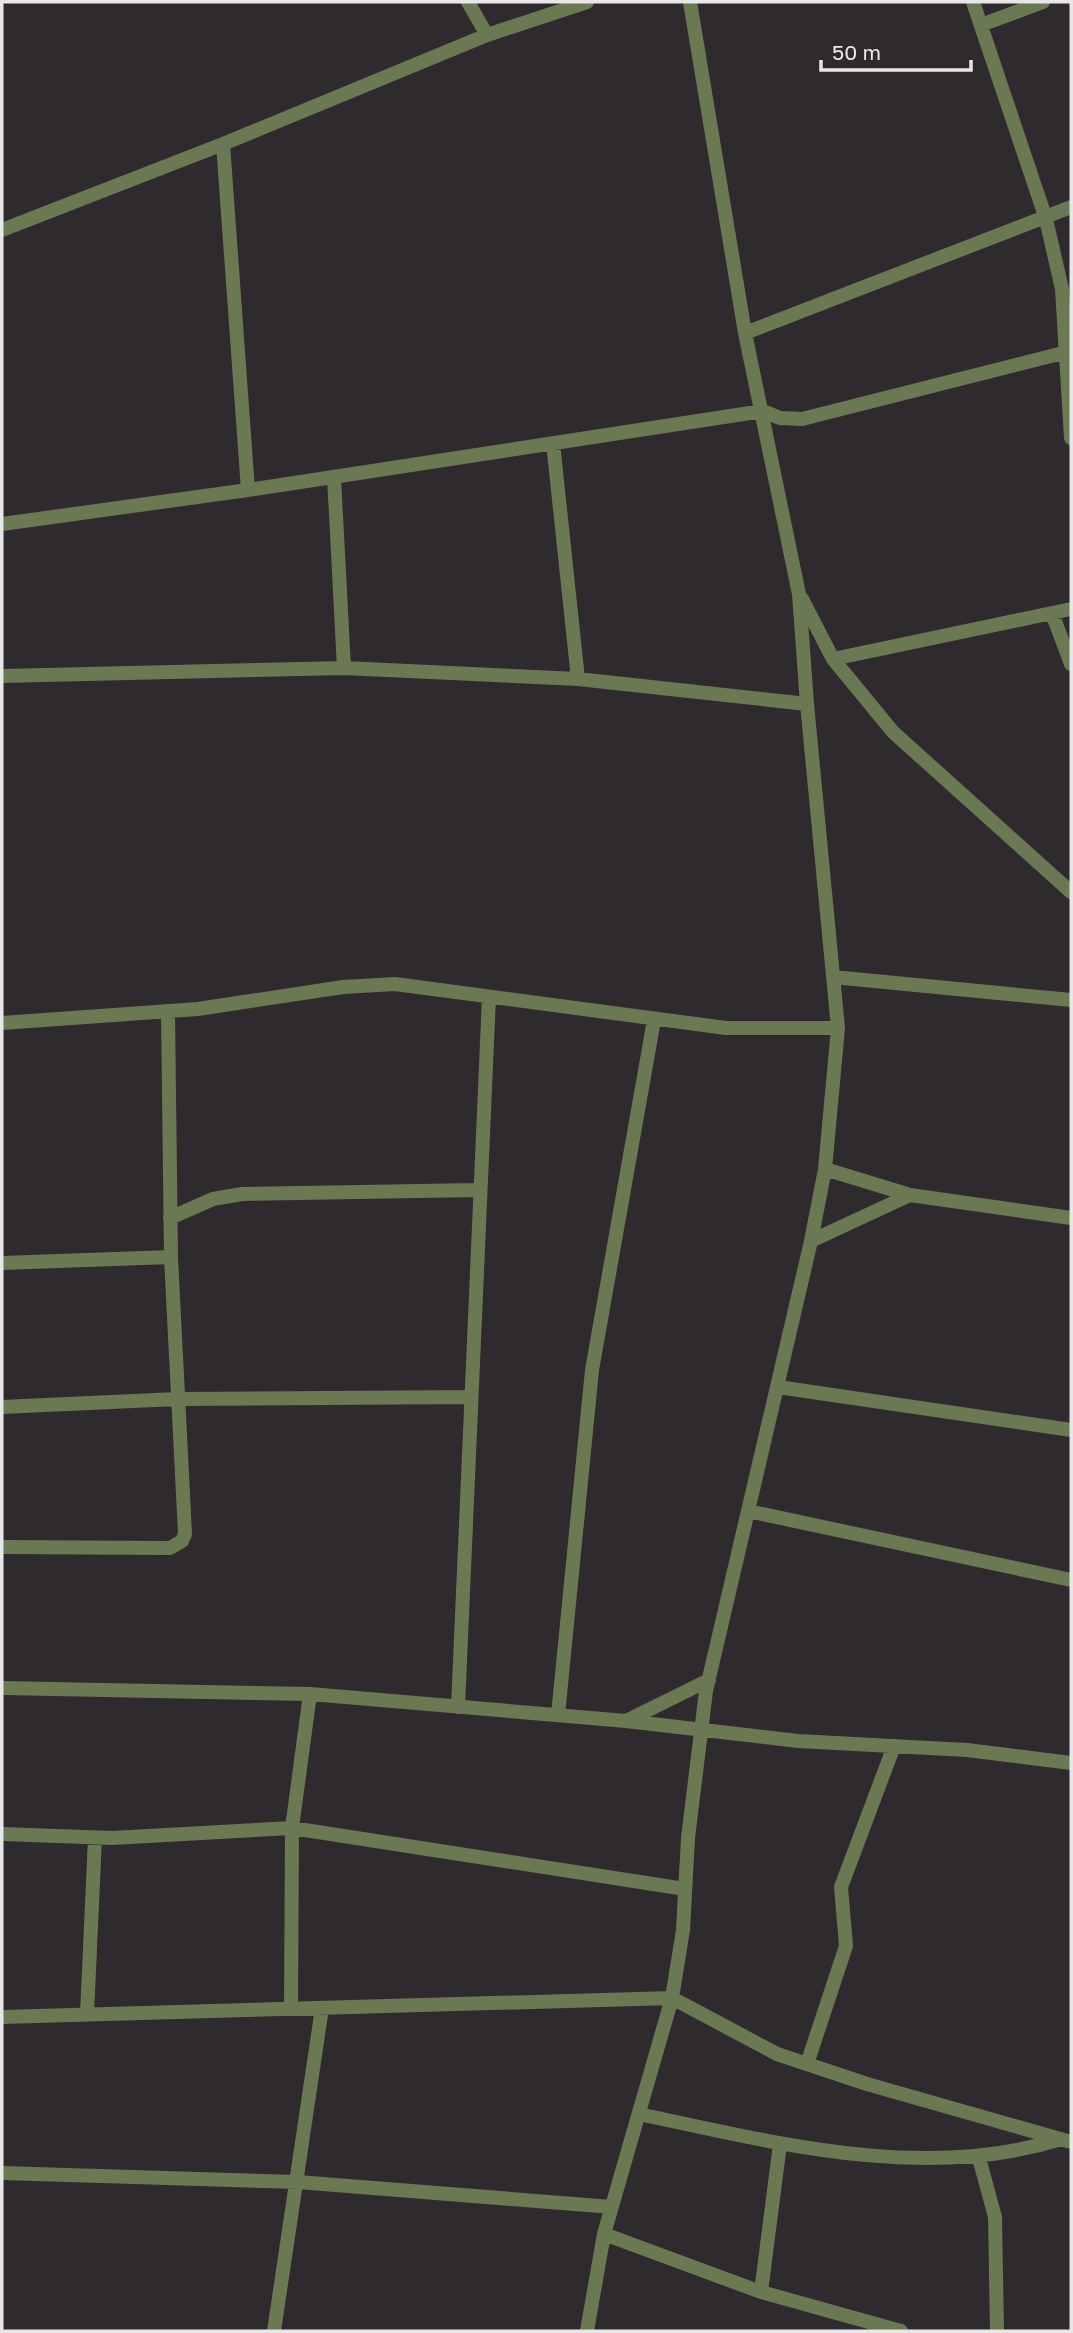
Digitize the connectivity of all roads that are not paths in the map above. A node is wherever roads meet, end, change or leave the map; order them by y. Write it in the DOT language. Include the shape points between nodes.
graph roads {
  1 [pos="468,2"];
  2 [pos="587,2"];
  3 [pos="690,2"];
  4 [pos="973,2"];
  5 [pos="1043,2"];
  6 [pos="981,25"];
  7 [pos="487,35"];
  8 [pos="223,144"];
  9 [pos="1071,207"];
  10 [pos="1046,219"];
  11 [pos="2,230"];
  12 [pos="745,333"];
  13 [pos="1068,352"];
  14 [pos="764,411"];
  15 [pos="1071,438"];
  16 [pos="553,443"];
  17 [pos="334,477"];
  18 [pos="247,490"];
  19 [pos="2,524"];
  20 [pos="799,594"];
  21 [pos="1071,608"];
  22 [pos="1052,613"];
  23 [pos="833,659"];
  24 [pos="1071,664"];
  25 [pos="344,668"];
  26 [pos="2,676"];
  27 [pos="578,679"];
  28 [pos="807,704"];
  29 [pos="1071,892"];
  30 [pos="833,977"];
  31 [pos="489,997"];
  32 [pos="1071,1000"];
  33 [pos="168,1011"];
  34 [pos="654,1020"];
  35 [pos="2,1023"];
  36 [pos="838,1028"];
  37 [pos="825,1169"];
  38 [pos="478,1190"];
  39 [pos="910,1195"];
  40 [pos="1071,1218"];
  41 [pos="170,1219"];
  42 [pos="811,1241"];
  43 [pos="170,1257"];
  44 [pos="2,1264"];
  45 [pos="778,1387"];
  46 [pos="470,1397"];
  47 [pos="177,1399"];
  48 [pos="2,1407"];
  49 [pos="1071,1430"];
  50 [pos="748,1511"];
  51 [pos="2,1547"];
  52 [pos="1071,1580"];
  53 [pos="709,1680"];
  54 [pos="2,1688"];
  55 [pos="310,1695"];
  56 [pos="458,1707"];
  57 [pos="558,1715"];
  58 [pos="626,1721"];
  59 [pos="701,1729"];
  60 [pos="894,1746"];
  61 [pos="1071,1763"];
  62 [pos="292,1828"];
  63 [pos="2,1834"];
  64 [pos="95,1838"];
  65 [pos="685,1889"];
  66 [pos="672,1998"];
  67 [pos="291,2008"];
  68 [pos="322,2008"];
  69 [pos="87,2014"];
  70 [pos="2,2017"];
  71 [pos="807,2064"];
  72 [pos="639,2114"];
  73 [pos="1066,2141"];
  74 [pos="780,2144"];
  75 [pos="979,2158"];
  76 [pos="2,2173"];
  77 [pos="298,2182"];
  78 [pos="612,2207"];
  79 [pos="604,2234"];
  80 [pos="761,2292"];
  81 [pos="274,2331"];
  82 [pos="587,2331"];
  83 [pos="901,2331"];
  84 [pos="997,2331"];
  1 -- 7 [label="street"];
  2 -- 7 [label="street"];
  3 -- 12 [label="street"];
  4 -- 6 [label="street"];
  5 -- 6 [label="street"];
  6 -- 10 [label="street"];
  7 -- 8 [label="street"];
  8 -- 11 [label="street"];
  8 -- 18 [label="street"];
  9 -- 10 [label="street"];
  10 -- 12 [label="street"];
  10 -- 13 [label="street" via="1062,289"];
  12 -- 14 [label="street"];
  13 -- 14 [label="street" via="802,419 780,418"];
  13 -- 15 [label="street"];
  14 -- 16 [label="street"];
  14 -- 20 [label="street"];
  16 -- 17 [label="street"];
  16 -- 27 [label="street"];
  17 -- 18 [label="street"];
  17 -- 25 [label="street"];
  18 -- 19 [label="street"];
  20 -- 23 [label="street"];
  20 -- 28 [label="street"];
  21 -- 22 [label="street"];
  22 -- 23 [label="street"];
  22 -- 24 [label="street"];
  23 -- 29 [label="street" via="892,732"];
  25 -- 26 [label="street"];
  25 -- 27 [label="street"];
  27 -- 28 [label="street"];
  28 -- 30 [label="street"];
  30 -- 32 [label="street"];
  30 -- 36 [label="street"];
  31 -- 33 [label="street" via="395,985 343,986"];
  31 -- 34 [label="street"];
  31 -- 38 [label="street"];
  33 -- 35 [label="street"];
  33 -- 41 [label="street"];
  34 -- 36 [label="street" via="726,1028"];
  34 -- 57 [label="street" via="592,1370"];
  36 -- 37 [label="street"];
  37 -- 39 [label="street"];
  37 -- 42 [label="street"];
  38 -- 41 [label="street" via="242,1194 214,1199"];
  38 -- 46 [label="street"];
  39 -- 40 [label="street"];
  39 -- 42 [label="street"];
  41 -- 43 [label="street"];
  42 -- 45 [label="street"];
  43 -- 44 [label="street"];
  43 -- 47 [label="street"];
  45 -- 49 [label="street"];
  45 -- 50 [label="street"];
  46 -- 47 [label="street"];
  46 -- 56 [label="street"];
  47 -- 48 [label="street"];
  47 -- 51 [label="street" via="182,1541 111,1549"];
  50 -- 52 [label="street"];
  50 -- 53 [label="street"];
  53 -- 58 [label="street"];
  53 -- 59 [label="street"];
  54 -- 55 [label="street"];
  55 -- 56 [label="street"];
  55 -- 62 [label="street"];
  56 -- 57 [label="street"];
  57 -- 58 [label="street"];
  58 -- 59 [label="street"];
  59 -- 60 [label="street"];
  59 -- 65 [label="street"];
  60 -- 61 [label="street"];
  60 -- 71 [label="street" via="841,1886 846,1946"];
  62 -- 64 [label="street"];
  62 -- 65 [label="street"];
  62 -- 67 [label="street"];
  63 -- 64 [label="street"];
  64 -- 69 [label="street"];
  65 -- 66 [label="street"];
  66 -- 68 [label="street"];
  66 -- 71 [label="street" via="777,2054"];
  66 -- 72 [label="street"];
  67 -- 68 [label="street"];
  67 -- 69 [label="street"];
  68 -- 77 [label="street"];
  69 -- 70 [label="street"];
  71 -- 73 [label="street"];
  72 -- 74 [label="street"];
  72 -- 78 [label="street"];
  73 -- 75 [label="street"];
  74 -- 75 [label="street" via="880,2156"];
  74 -- 80 [label="street"];
  75 -- 84 [label="street" via="995,2217"];
  76 -- 77 [label="street"];
  77 -- 78 [label="street"];
  77 -- 81 [label="street"];
  78 -- 79 [label="street"];
  79 -- 80 [label="street"];
  79 -- 82 [label="street"];
  80 -- 83 [label="street"];
}
